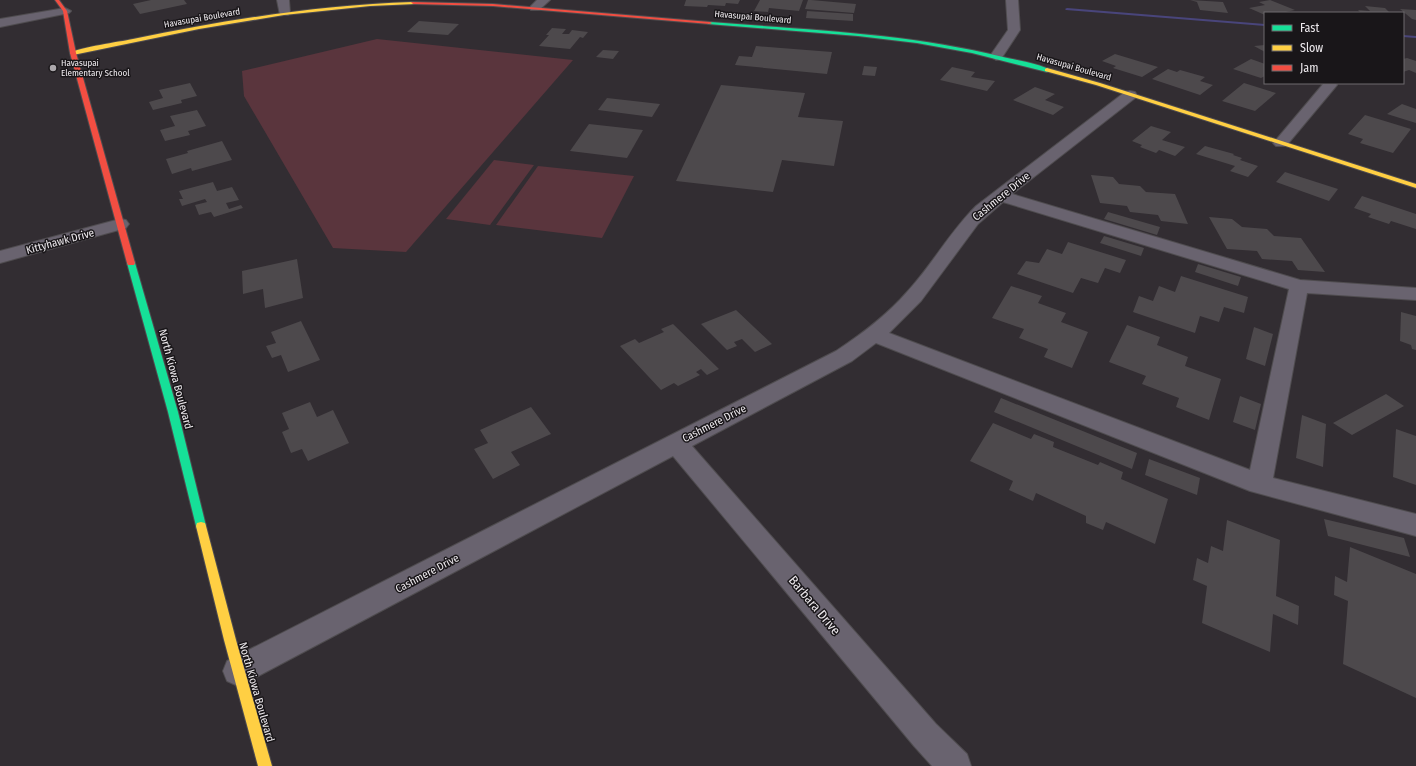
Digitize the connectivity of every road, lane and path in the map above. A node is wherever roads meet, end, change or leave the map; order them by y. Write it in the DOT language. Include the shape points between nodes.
graph roads {
  1 [pos="57,0"];
  2 [pos="283,0"];
  3 [pos="544,0"];
  4 [pos="1012,0"];
  5 [pos="535,8"];
  6 [pos="65,11"];
  7 [pos="284,13"];
  8 [pos="0,23"];
  9 [pos="73,53"];
  10 [pos="996,56"];
  11 [pos="1330,85"];
  12 [pos="1130,94"];
  13 [pos="1281,142"];
  14 [pos="1416,186"];
  15 [pos="1000,196"];
  16 [pos="120,224"];
  17 [pos="0,257"];
  18 [pos="1299,286"];
  19 [pos="1416,294"];
  20 [pos="875,335"];
  21 [pos="676,443"];
  22 [pos="1259,484"];
  23 [pos="1416,526"];
  24 [pos="238,671"];
  25 [pos="265,766"];
  26 [pos="954,766"];
  1 -- 6 [label="street, North Kiowa Boulevard"];
  2 -- 7 [label="street"];
  3 -- 5 [label="street"];
  4 -- 10 [label="street" via="1014,30"];
  5 -- 7 [label="street, Havasupai Boulevard" via="450,2 404,2"];
  5 -- 10 [label="street, Havasupai Boulevard" via="871,37 931,44"];
  6 -- 8 [label="street"];
  6 -- 9 [label="street, North Kiowa Boulevard"];
  7 -- 9 [label="street, Havasupai Boulevard"];
  9 -- 16 [label="street, North Kiowa Boulevard"];
  10 -- 12 [label="street, Havasupai Boulevard"];
  11 -- 13 [label="street"];
  12 -- 13 [label="street, Havasupai Boulevard"];
  12 -- 15 [label="street, Cashmere Drive"];
  13 -- 14 [label="street, Havasupai Boulevard"];
  15 -- 18 [label="street"];
  15 -- 20 [label="street, Cashmere Drive" via="965,226 914,296"];
  16 -- 17 [label="street, Kittyhawk Drive"];
  16 -- 24 [label="street, North Kiowa Boulevard" via="172,412"];
  18 -- 19 [label="street"];
  18 -- 22 [label="street"];
  20 -- 21 [label="street, Cashmere Drive" via="844,356"];
  20 -- 22 [label="street"];
  21 -- 24 [label="street, Cashmere Drive"];
  21 -- 26 [label="street, Barbara Drive"];
  22 -- 23 [label="street"];
  24 -- 25 [label="street, North Kiowa Boulevard"];
}
